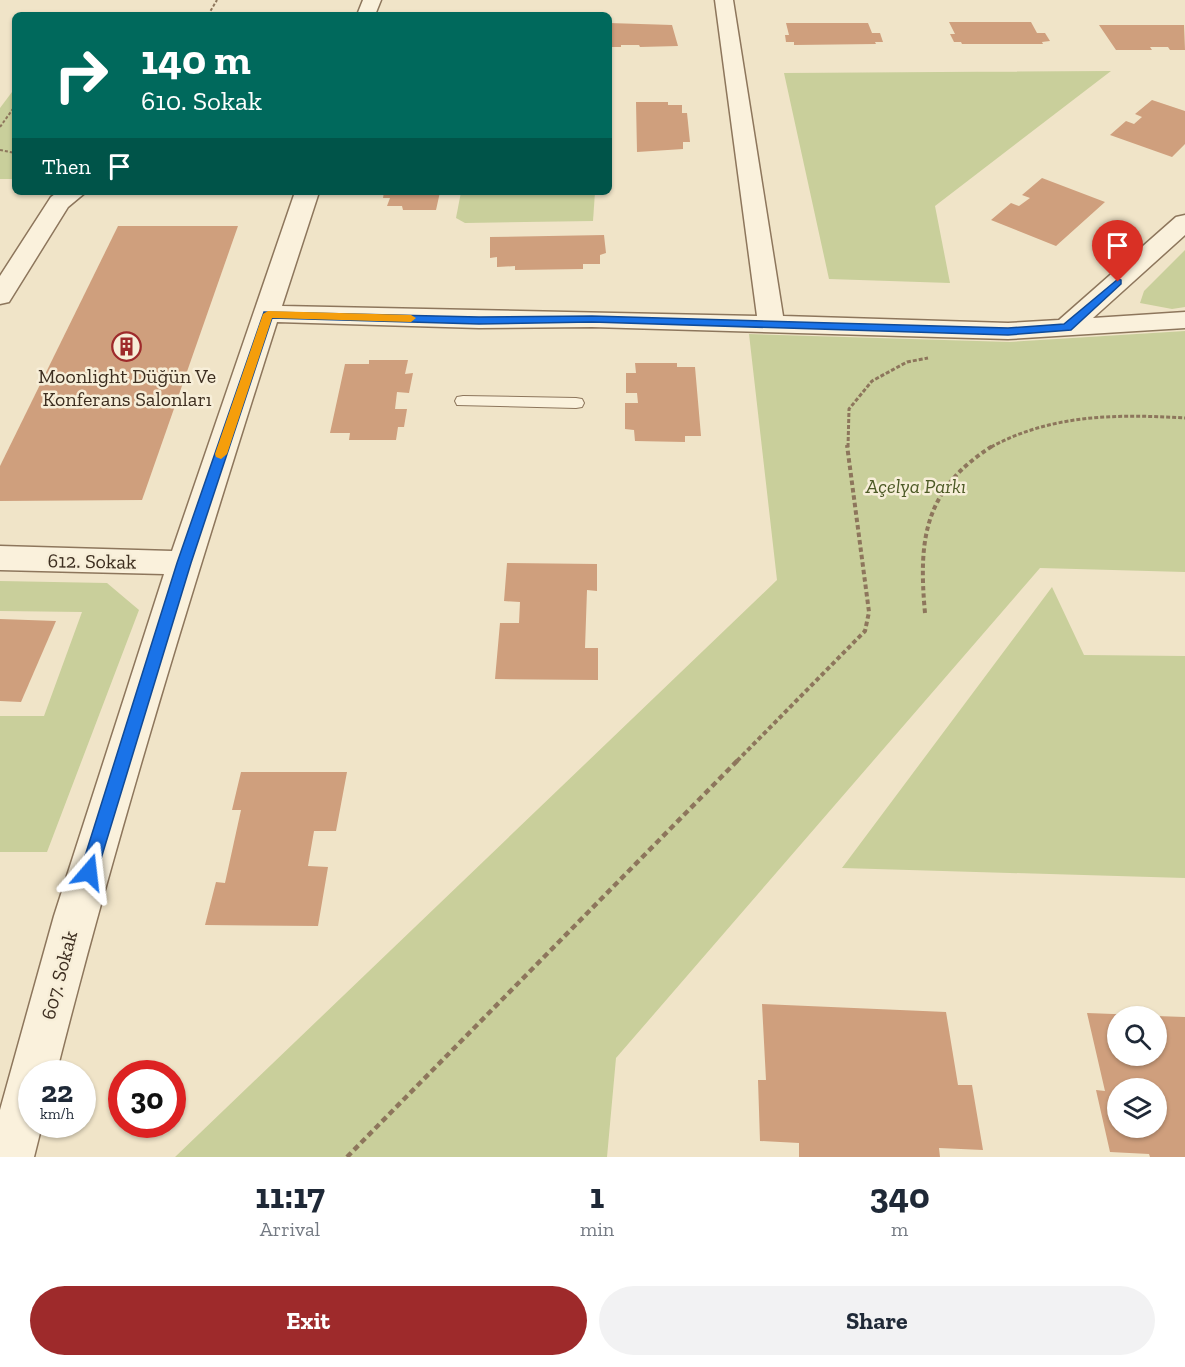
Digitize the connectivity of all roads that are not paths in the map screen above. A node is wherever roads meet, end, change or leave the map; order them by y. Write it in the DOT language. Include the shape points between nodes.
graph roads {
  1 [pos="724,0"];
  2 [pos="70,195"];
  3 [pos="306,195"];
  4 [pos="1185,222"];
  5 [pos="0,297"];
  6 [pos="268,314"];
  7 [pos="1185,320"];
  8 [pos="771,324"];
  9 [pos="1067,327"];
  10 [pos="463,401"];
  11 [pos="576,403"];
  12 [pos="0,558"];
  13 [pos="184,563"];
  14 [pos="36,1060"];
  15 [pos="18,1128"];
  16 [pos="10,1157"];
  1 -- 8 [label="street"];
  2 -- 5 [label="street" via="59,202"];
  3 -- 6 [label="street, 607. Sokak"];
  4 -- 9 [label="street"];
  6 -- 8 [label="street"];
  6 -- 13 [label="street, 607. Sokak"];
  7 -- 9 [label="street"];
  8 -- 9 [label="street" via="1008,331"];
  10 -- 11 [label="lane"];
  12 -- 13 [label="street, 612. Sokak"];
  13 -- 14 [label="street, 607. Sokak" via="75,916"];
  15 -- 16 [label="street, 607. Sokak"];
}
